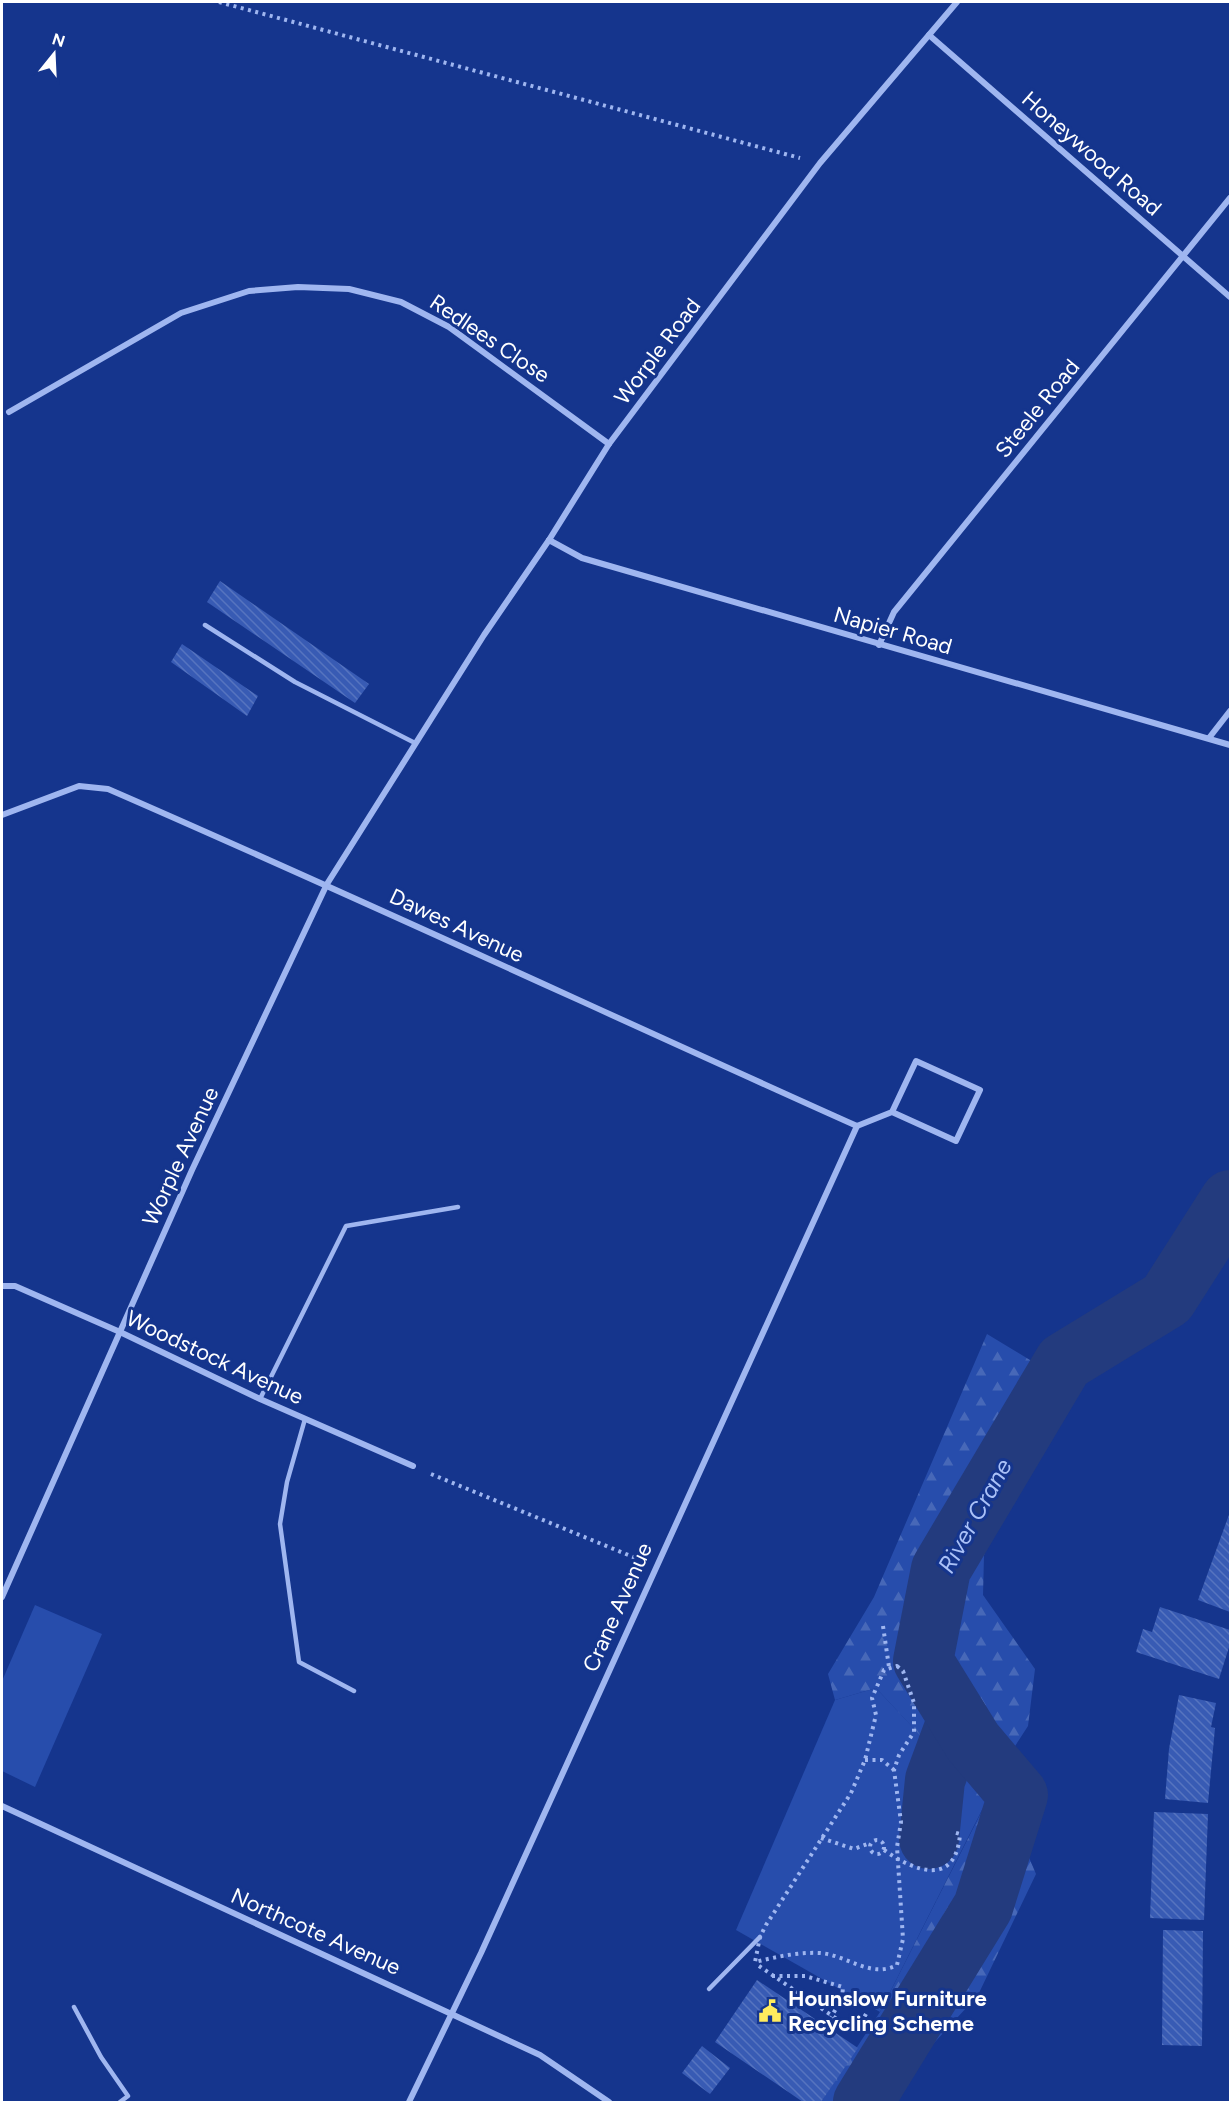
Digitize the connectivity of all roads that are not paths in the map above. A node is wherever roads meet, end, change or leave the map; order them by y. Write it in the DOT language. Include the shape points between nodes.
graph roads {
  1 [pos="957,2"];
  2 [pos="929,35"];
  3 [pos="1230,198"];
  4 [pos="1183,256"];
  5 [pos="1230,297"];
  6 [pos="9,412"];
  7 [pos="609,444"];
  8 [pos="549,540"];
  9 [pos="205,626"];
  10 [pos="879,645"];
  11 [pos="1230,711"];
  12 [pos="1209,738"];
  13 [pos="415,742"];
  14 [pos="1230,745"];
  15 [pos="2,815"];
  16 [pos="327,884"];
  17 [pos="892,1112"];
  18 [pos="857,1126"];
  19 [pos="458,1207"];
  20 [pos="2,1286"];
  21 [pos="120,1332"];
  22 [pos="260,1400"];
  23 [pos="305,1419"];
  24 [pos="413,1466"];
  25 [pos="2,1597"];
  26 [pos="354,1691"];
  27 [pos="2,1806"];
  28 [pos="760,1936"];
  29 [pos="709,1989"];
  30 [pos="74,2007"];
  31 [pos="452,2013"];
  32 [pos="120,2103"];
  33 [pos="409,2103"];
  34 [pos="609,2103"];
  1 -- 2 [label="street, Worple Road"];
  2 -- 4 [label="street, Honeywood Road"];
  2 -- 7 [label="street, Worple Road" via="820,163"];
  3 -- 4 [label="street, Steele Road"];
  4 -- 5 [label="street, Honeywood Road"];
  4 -- 10 [label="street, Steele Road" via="894,612"];
  6 -- 7 [label="street, Redlees Close" via="181,313 249,291 298,287 349,289 401,302 449,327"];
  7 -- 8 [label="street, Worple Road"];
  8 -- 10 [label="street, Napier Road" via="582,558"];
  8 -- 13 [label="street, Worple Road"];
  9 -- 13 [label="lane" via="295,682"];
  10 -- 12 [label="street, Napier Road"];
  11 -- 12 [label="street"];
  12 -- 14 [label="street, Napier Road"];
  13 -- 16 [label="street, Worple Avenue"];
  15 -- 16 [label="street, Dawes Avenue" via="79,786 108,789"];
  16 -- 18 [label="street, Dawes Avenue"];
  16 -- 21 [label="street, Worple Avenue"];
  17 -- 17 [label="street" via="915,1060 980,1090 956,1141"];
  17 -- 18 [label="street"];
  18 -- 31 [label="street, Crane Avenue"];
  19 -- 22 [label="lane" via="345,1226"];
  20 -- 21 [label="street, Woodstock Avenue" via="15,1286"];
  21 -- 22 [label="street, Woodstock Avenue"];
  21 -- 25 [label="street, Worple Avenue"];
  22 -- 23 [label="street, Woodstock Avenue"];
  23 -- 24 [label="street, Woodstock Avenue"];
  23 -- 26 [label="lane" via="280,1524 299,1662"];
  27 -- 31 [label="street, Northcote Avenue"];
  28 -- 29 [label="lane"];
  30 -- 32 [label="lane" via="128,2096"];
  31 -- 33 [label="street, Crane Avenue"];
  31 -- 34 [label="street, Northcote Avenue" via="540,2055"];
}
